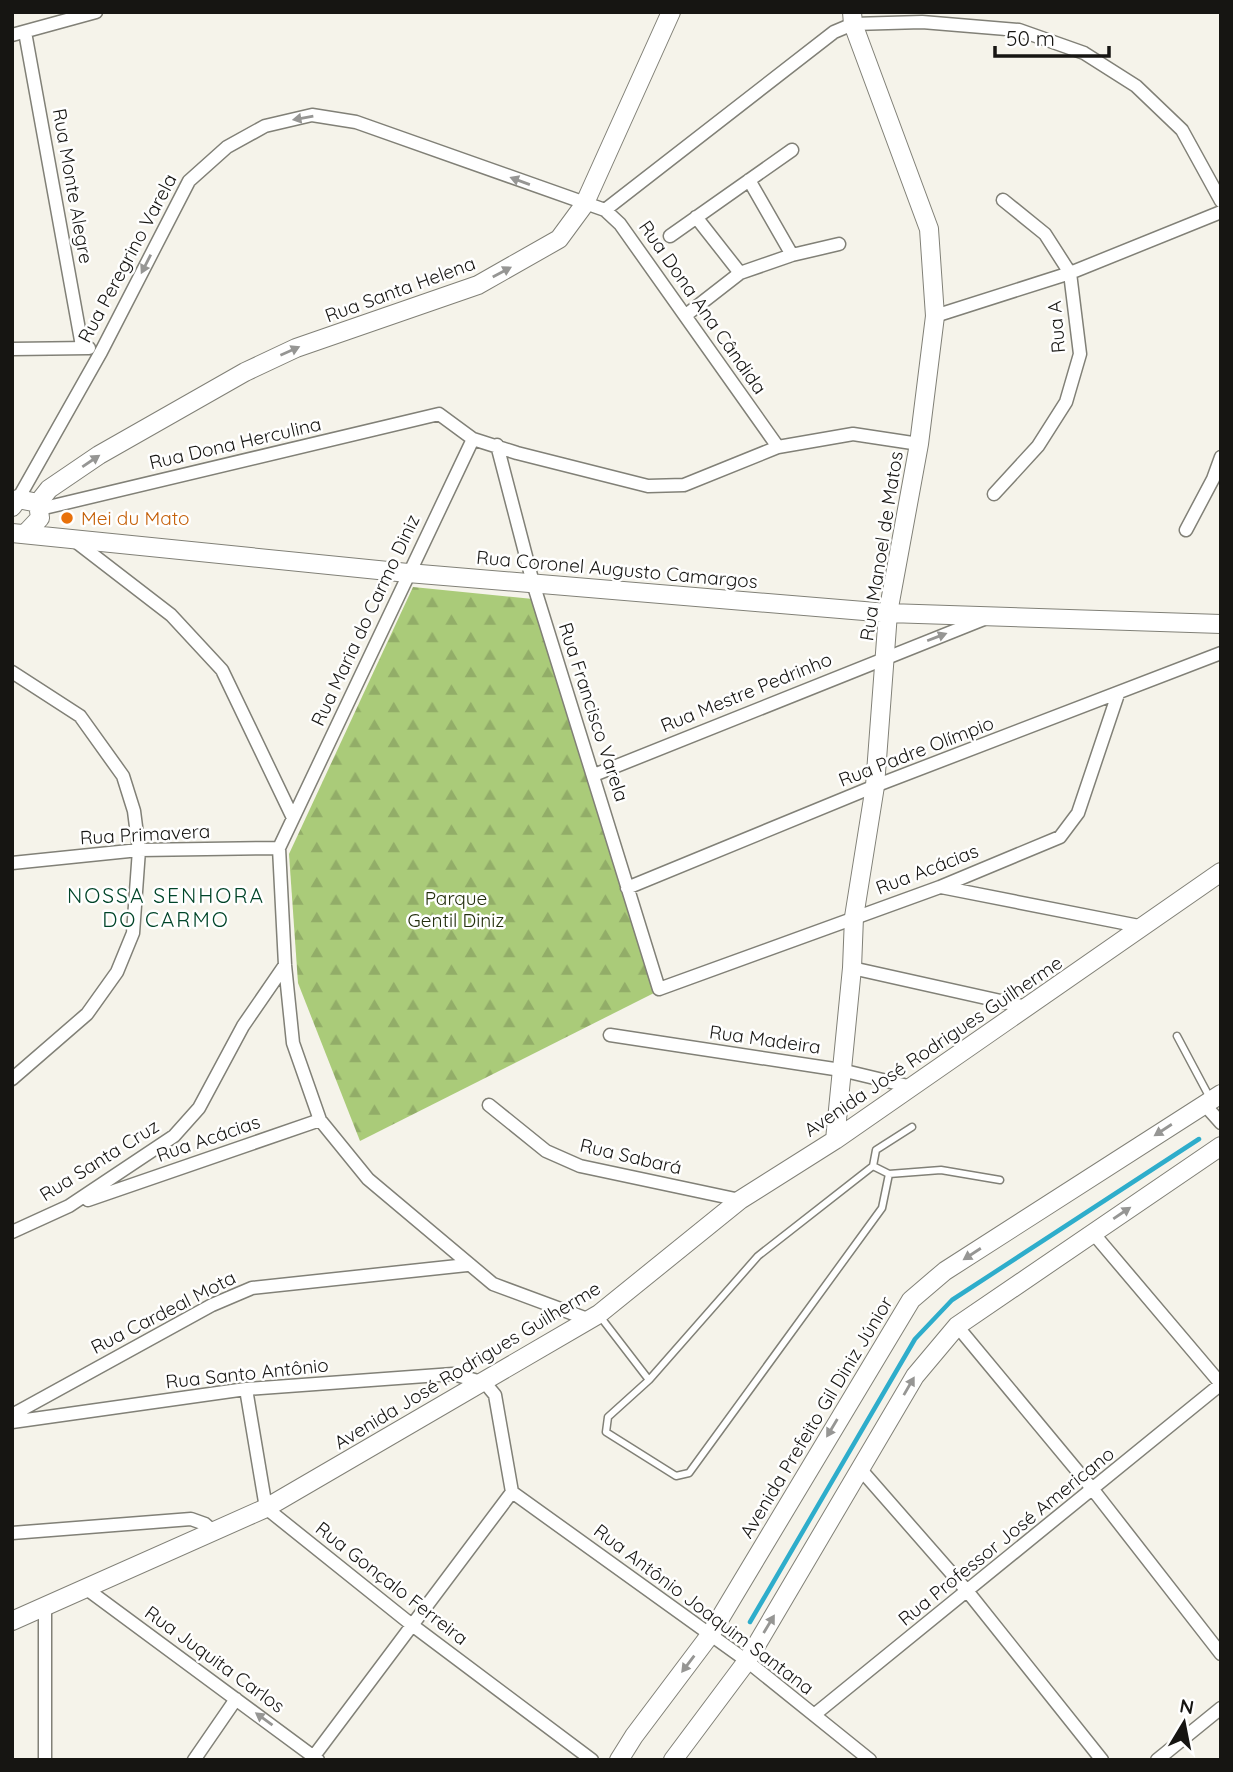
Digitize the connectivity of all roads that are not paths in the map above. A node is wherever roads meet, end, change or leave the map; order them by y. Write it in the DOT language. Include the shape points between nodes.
graph roads {
  1 [pos="96,12"];
  2 [pos="671,12"];
  3 [pos="923,17"];
  4 [pos="852,18"];
  5 [pos="19,34"];
  6 [pos="792,150"];
  7 [pos="749,180"];
  8 [pos="1003,200"];
  9 [pos="1221,201"];
  10 [pos="584,205"];
  11 [pos="605,210"];
  12 [pos="1221,212"];
  13 [pos="696,217"];
  14 [pos="670,236"];
  15 [pos="839,244"];
  16 [pos="792,255"];
  17 [pos="740,273"];
  18 [pos="1070,274"];
  19 [pos="686,315"];
  20 [pos="935,316"];
  21 [pos="82,346"];
  22 [pos="12,349"];
  23 [pos="100,352"];
  24 [pos="473,439"];
  25 [pos="919,444"];
  26 [pos="497,445"];
  27 [pos="778,447"];
  28 [pos="1221,457"];
  29 [pos="31,475"];
  30 [pos="1217,480"];
  31 [pos="994,494"];
  32 [pos="14,505"];
  33 [pos="33,515"];
  34 [pos="1186,530"];
  35 [pos="75,541"];
  36 [pos="408,573"];
  37 [pos="533,583"];
  38 [pos="888,613"];
  39 [pos="991,616"];
  40 [pos="1221,624"];
  41 [pos="1221,653"];
  42 [pos="884,658"];
  43 [pos="12,672"];
  44 [pos="1118,694"];
  45 [pos="594,775"];
  46 [pos="876,786"];
  47 [pos="293,818"];
  48 [pos="279,848"];
  49 [pos="139,850"];
  50 [pos="12,863"];
  51 [pos="1221,872"];
  52 [pos="940,887"];
  53 [pos="627,888"];
  54 [pos="854,917"];
  55 [pos="1143,926"];
  56 [pos="285,965"];
  57 [pos="852,968"];
  58 [pos="659,989"];
  59 [pos="1027,1007"];
  60 [pos="610,1035"];
  61 [pos="1177,1036"];
  62 [pos="842,1070"];
  63 [pos="12,1079"];
  64 [pos="912,1087"];
  65 [pos="1212,1099"];
  66 [pos="489,1105"];
  67 [pos="320,1120"];
  68 [pos="1221,1123"];
  69 [pos="912,1127"];
  70 [pos="835,1140"];
  71 [pos="1221,1146"];
  72 [pos="873,1166"];
  73 [pos="889,1174"];
  74 [pos="1000,1180"];
  75 [pos="740,1200"];
  76 [pos="69,1206"];
  77 [pos="12,1232"];
  78 [pos="1093,1233"];
  79 [pos="467,1265"];
  80 [pos="594,1317"];
  81 [pos="957,1326"];
  82 [pos="649,1380"];
  83 [pos="485,1383"];
  84 [pos="1221,1384"];
  85 [pos="246,1389"];
  86 [pos="12,1415"];
  87 [pos="12,1422"];
  88 [pos="862,1471"];
  89 [pos="1094,1491"];
  90 [pos="512,1492"];
  91 [pos="266,1508"];
  92 [pos="214,1532"];
  93 [pos="12,1533"];
  94 [pos="88,1590"];
  95 [pos="968,1592"];
  96 [pos="45,1608"];
  97 [pos="12,1621"];
  98 [pos="412,1625"];
  99 [pos="710,1635"];
  100 [pos="1221,1654"];
  101 [pos="747,1661"];
  102 [pos="236,1699"];
  103 [pos="1221,1708"];
  104 [pos="814,1716"];
  105 [pos="314,1759"];
  106 [pos="45,1760"];
  107 [pos="194,1760"];
  108 [pos="592,1760"];
  109 [pos="619,1760"];
  110 [pos="673,1760"];
  111 [pos="870,1760"];
  112 [pos="1102,1760"];
  113 [pos="1157,1760"];
  1 -- 5 [label="street"];
  2 -- 10 [label="street, Rua Santa Helena"];
  3 -- 4 [label="street"];
  3 -- 9 [label="street" via="1019,30 1084,53 1136,86 1182,130"];
  4 -- 11 [label="street"];
  4 -- 20 [label="street, Rua Manoel de Matos" via="929,229"];
  5 -- 21 [label="street, Rua Monte Alegre"];
  6 -- 7 [label="street"];
  7 -- 13 [label="street"];
  7 -- 16 [label="street"];
  8 -- 18 [label="street, Rua A" via="1045,234"];
  10 -- 11 [label="street"];
  10 -- 23 [label="street, Rua Peregrino Varela, one-way" via="356,122 312,115 265,126 226,147 189,181"];
  33 -- 10 [label="street, Rua Santa Helena, one-way" via="99,455 255,367 296,348 478,285 559,239"];
  11 -- 19 [label="street, Rua Dona Ana Cândida"];
  12 -- 18 [label="street"];
  13 -- 14 [label="street"];
  13 -- 17 [label="street"];
  15 -- 16 [label="street"];
  16 -- 17 [label="street"];
  17 -- 19 [label="street"];
  18 -- 20 [label="street"];
  18 -- 31 [label="street, Rua A" via="1080,354 1066,402 1038,446"];
  19 -- 27 [label="street, Rua Dona Ana Cândida"];
  20 -- 25 [label="street, Rua Manoel de Matos"];
  21 -- 22 [label="street"];
  21 -- 23 [label="street"];
  23 -- 29 [label="street, Rua Peregrino Varela"];
  24 -- 26 [label="street"];
  24 -- 33 [label="street, Rua Dona Herculina" via="439,414"];
  24 -- 36 [label="street, Rua Maria do Carmo Diniz"];
  25 -- 27 [label="street" via="853,434"];
  25 -- 38 [label="street, Rua Manoel de Matos"];
  26 -- 27 [label="street" via="648,486 684,485"];
  26 -- 37 [label="street, Rua Francisco Varela"];
  28 -- 30 [label="street"];
  29 -- 32 [label="street, Rua Peregrino Varela"];
  29 -- 33 [label="street"];
  30 -- 34 [label="street"];
  32 -- 33 [label="street, Rua Coronel Augusto Camargos"];
  33 -- 35 [label="street, Rua Coronel Augusto Camargos"];
  35 -- 36 [label="street, Rua Coronel Augusto Camargos"];
  35 -- 47 [label="street" via="171,615 222,670"];
  36 -- 37 [label="street, Rua Coronel Augusto Camargos"];
  36 -- 47 [label="street, Rua Maria do Carmo Diniz"];
  37 -- 38 [label="street, Rua Coronel Augusto Camargos"];
  37 -- 45 [label="street, Rua Francisco Varela"];
  38 -- 39 [label="street, Rua Coronel Augusto Camargos"];
  38 -- 42 [label="street, Rua Manoel de Matos"];
  39 -- 40 [label="street, Rua Coronel Augusto Camargos"];
  42 -- 39 [label="street, Rua Mestre Pedrinho, one-way"];
  41 -- 44 [label="street, Rua Padre Olímpio"];
  42 -- 45 [label="street, Rua Mestre Pedrinho"];
  42 -- 46 [label="street, Rua Manoel de Matos"];
  43 -- 49 [label="street" via="80,716 123,776"];
  44 -- 46 [label="street, Rua Padre Olímpio"];
  44 -- 52 [label="street, Rua Acácias" via="1078,813 1060,837"];
  45 -- 53 [label="street, Rua Francisco Varela"];
  46 -- 53 [label="street, Rua Padre Olímpio"];
  46 -- 54 [label="street, Rua Manoel de Matos"];
  47 -- 48 [label="street, Rua Maria do Carmo Diniz"];
  48 -- 49 [label="street, Rua Primavera"];
  48 -- 56 [label="street"];
  49 -- 50 [label="street, Rua Primavera"];
  49 -- 63 [label="street" via="133,933 117,972 87,1014"];
  51 -- 55 [label="street, Avenida José Rodrigues Guilherme"];
  52 -- 54 [label="street, Rua Acácias"];
  52 -- 55 [label="street"];
  53 -- 58 [label="street, Rua Francisco Varela"];
  54 -- 57 [label="street, Rua Manoel de Matos"];
  54 -- 58 [label="street, Rua Acácias"];
  55 -- 59 [label="street, Avenida José Rodrigues Guilherme"];
  56 -- 67 [label="street" via="293,1043"];
  56 -- 76 [label="street, Rua Santa Cruz" via="243,1026 199,1108 174,1136"];
  57 -- 59 [label="street"];
  57 -- 62 [label="street, Rua Manoel de Matos"];
  59 -- 64 [label="street, Avenida José Rodrigues Guilherme"];
  60 -- 62 [label="street, Rua Madeira"];
  61 -- 65 [label="lane"];
  62 -- 64 [label="street, Rua Madeira"];
  62 -- 70 [label="street, Rua Manoel de Matos"];
  64 -- 70 [label="street, Avenida José Rodrigues Guilherme"];
  65 -- 68 [label="street"];
  65 -- 99 [label="street, Avenida Prefeito Gil Diniz Júnior, one-way" via="945,1271 911,1300"];
  66 -- 75 [label="street, Rua Sabará" via="546,1151 580,1167"];
  67 -- 76 [label="street, Rua Acácias"];
  67 -- 79 [label="street" via="368,1180"];
  69 -- 72 [label="lane" via="876,1150"];
  70 -- 75 [label="street, Avenida José Rodrigues Guilherme"];
  78 -- 71 [label="street, one-way"];
  72 -- 73 [label="lane"];
  72 -- 82 [label="lane" via="758,1256"];
  73 -- 74 [label="lane" via="941,1170"];
  73 -- 82 [label="lane" via="882,1208 689,1474 676,1476 606,1432 608,1417"];
  75 -- 80 [label="street, Avenida José Rodrigues Guilherme"];
  76 -- 77 [label="street, Rua Santa Cruz"];
  78 -- 81 [label="street"];
  78 -- 84 [label="street"];
  79 -- 80 [label="street" via="493,1283"];
  79 -- 86 [label="street, Rua Cardeal Mota" via="252,1288 212,1305"];
  80 -- 82 [label="lane"];
  80 -- 83 [label="street, Avenida José Rodrigues Guilherme"];
  88 -- 81 [label="street, one-way" via="915,1376"];
  81 -- 89 [label="street"];
  83 -- 85 [label="street, Rua Santo Antônio" via="453,1374"];
  83 -- 90 [label="street" via="495,1395"];
  83 -- 91 [label="street, Avenida José Rodrigues Guilherme"];
  84 -- 89 [label="street, Rua Professor José Americano"];
  85 -- 87 [label="street, Rua Santo Antônio"];
  85 -- 91 [label="street"];
  88 -- 95 [label="street"];
  101 -- 88 [label="street, one-way"];
  89 -- 95 [label="street, Rua Professor José Americano"];
  89 -- 100 [label="street"];
  90 -- 98 [label="street"];
  90 -- 99 [label="street, Rua Antônio Joaquim Santana"];
  91 -- 92 [label="street, Avenida José Rodrigues Guilherme"];
  91 -- 98 [label="street, Rua Gonçalo Ferreira"];
  92 -- 93 [label="street" via="191,1519"];
  92 -- 94 [label="street, Avenida José Rodrigues Guilherme"];
  94 -- 96 [label="street, Avenida José Rodrigues Guilherme"];
  94 -- 102 [label="street, Rua Juquita Carlos"];
  95 -- 104 [label="street, Rua Professor José Americano"];
  95 -- 112 [label="street"];
  96 -- 97 [label="street, Avenida José Rodrigues Guilherme"];
  96 -- 106 [label="street"];
  98 -- 105 [label="street"];
  98 -- 108 [label="street, Rua Gonçalo Ferreira"];
  99 -- 101 [label="street, Rua Antônio Joaquim Santana"];
  99 -- 109 [label="street, Avenida Prefeito Gil Diniz Júnior, one-way"];
  101 -- 104 [label="street, Rua Antônio Joaquim Santana"];
  101 -- 110 [label="street"];
  105 -- 102 [label="street, Rua Juquita Carlos, one-way"];
  102 -- 107 [label="street"];
  103 -- 113 [label="street"];
  104 -- 111 [label="street, Rua Antônio Joaquim Santana"];
}
